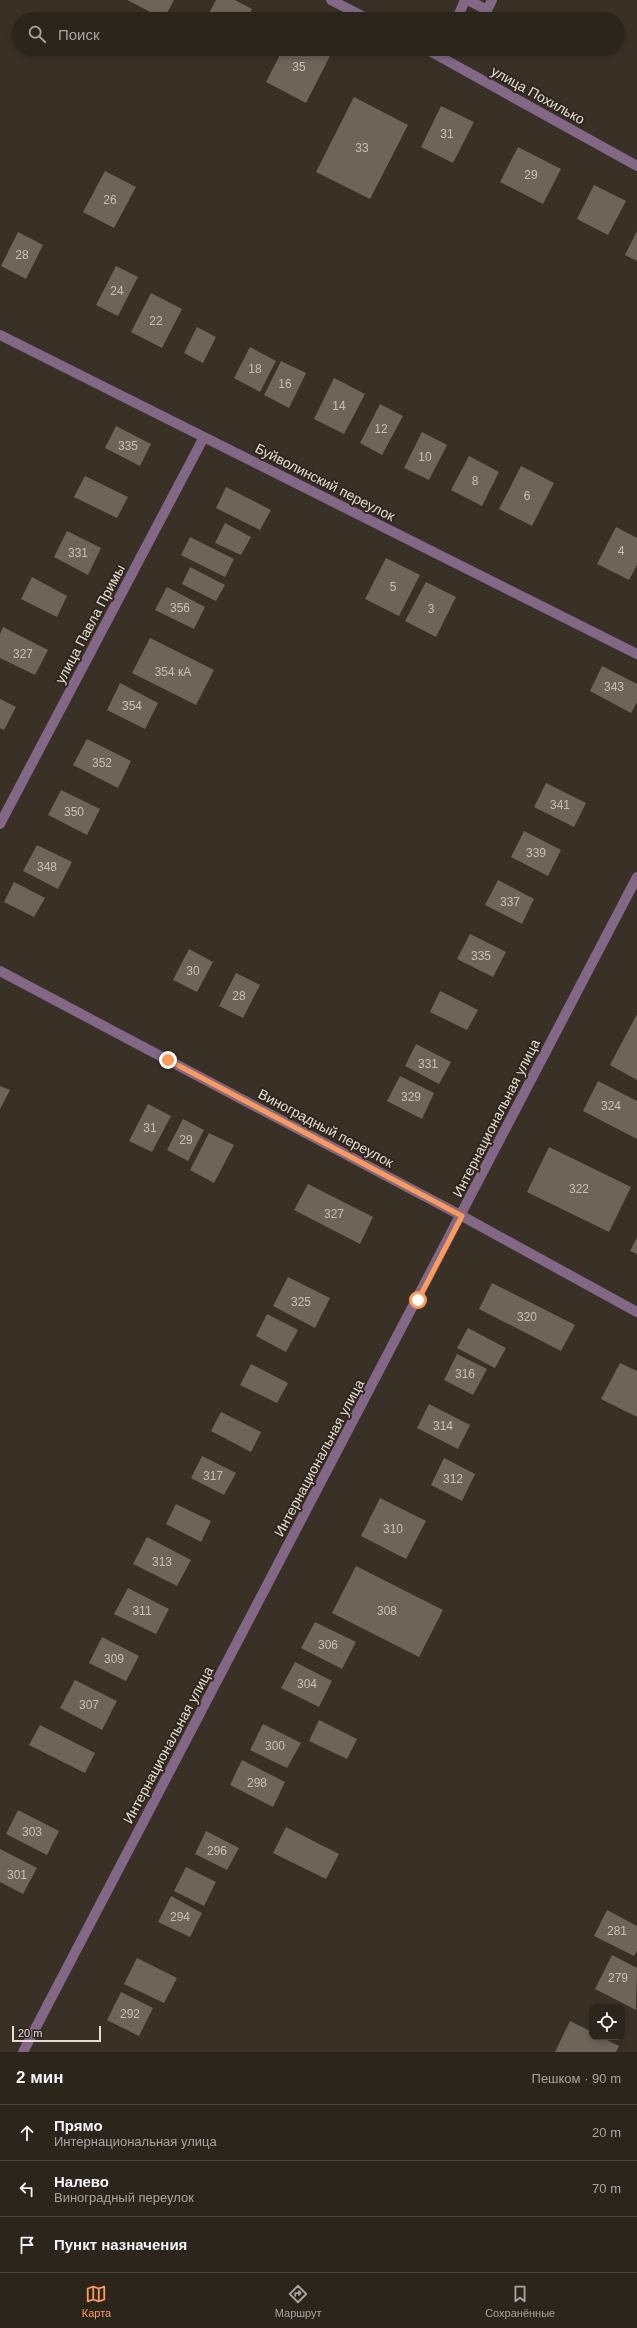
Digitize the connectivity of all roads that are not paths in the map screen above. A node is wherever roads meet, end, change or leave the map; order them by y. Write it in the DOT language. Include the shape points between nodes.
graph roads {
  1 [pos="331,0"];
  2 [pos="464,0"];
  3 [pos="468,0"];
  4 [pos="492,0"];
  5 [pos="354,12"];
  6 [pos="460,12"];
  7 [pos="449,56"];
  8 [pos="637,166"];
  9 [pos="0,336"];
  10 [pos="204,437"];
  11 [pos="637,654"];
  12 [pos="0,824"];
  13 [pos="637,877"];
  14 [pos="0,971"];
  15 [pos="462,1216"];
  16 [pos="637,1312"];
  17 [pos="23,2052"];
  1 -- 5 [label="street"];
  2 -- 6 [label="street"];
  3 -- 4 [label="street" via="487,10"];
  7 -- 8 [label="street, улица Похилько"];
  9 -- 10 [label="street, Буйволинский переулок"];
  10 -- 11 [label="street, Буйволинский переулок"];
  10 -- 12 [label="street, улица Павла Примы"];
  13 -- 15 [label="street, Интернациональная улица"];
  14 -- 15 [label="street, Виноградный переулок"];
  15 -- 16 [label="street, Виноградный переулок"];
  15 -- 17 [label="street, Интернациональная улица"];
}
